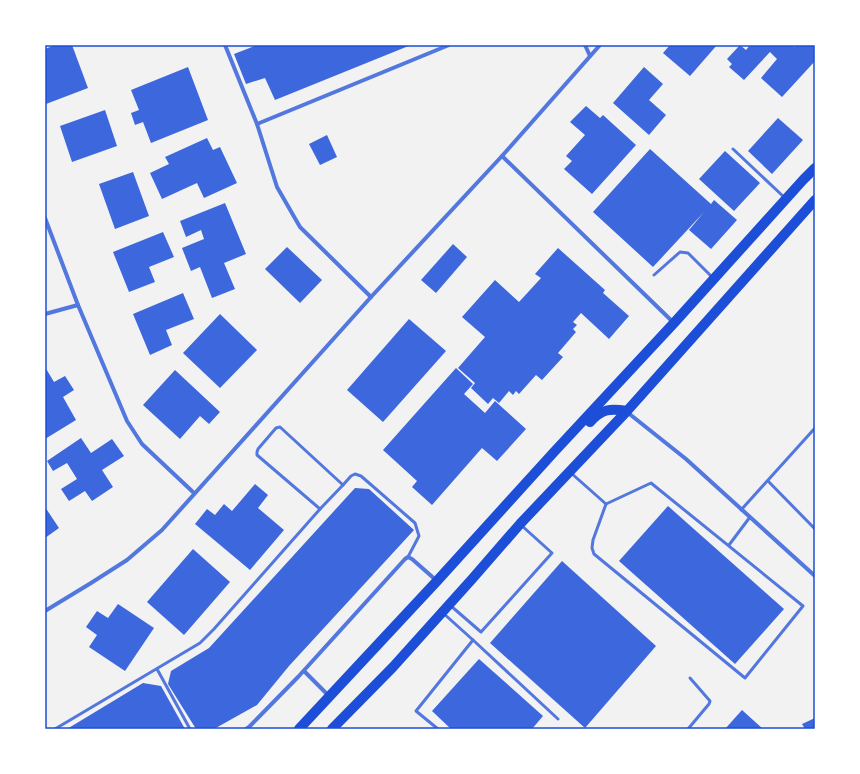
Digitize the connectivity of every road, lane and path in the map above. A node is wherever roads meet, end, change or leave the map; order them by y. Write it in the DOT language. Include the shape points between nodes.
graph roads {
  1 [pos="225,45"];
  2 [pos="449,45"];
  3 [pos="585,45"];
  4 [pos="600,45"];
  5 [pos="590,56"];
  6 [pos="257,124"];
  7 [pos="733,148"];
  8 [pos="502,156"];
  9 [pos="815,168"];
  10 [pos="786,199"];
  11 [pos="815,200"];
  12 [pos="45,218"];
  13 [pos="654,275"];
  14 [pos="714,279"];
  15 [pos="371,296"];
  16 [pos="78,305"];
  17 [pos="45,314"];
  18 [pos="674,323"];
  19 [pos="627,411"];
  20 [pos="815,428"];
  21 [pos="554,452"];
  22 [pos="570,472"];
  23 [pos="768,481"];
  24 [pos="343,484"];
  25 [pos="194,493"];
  26 [pos="606,504"];
  27 [pos="320,509"];
  28 [pos="741,510"];
  29 [pos="750,516"];
  30 [pos="520,524"];
  31 [pos="815,529"];
  32 [pos="728,544"];
  33 [pos="408,558"];
  34 [pos="815,576"];
  35 [pos="437,581"];
  36 [pos="449,604"];
  37 [pos="45,610"];
  38 [pos="442,612"];
  39 [pos="473,640"];
  40 [pos="157,668"];
  41 [pos="304,671"];
  42 [pos="690,678"];
  43 [pos="329,696"];
  44 [pos="558,719"];
  45 [pos="334,728"];
  46 [pos="55,729"];
  47 [pos="190,729"];
  48 [pos="246,729"];
  49 [pos="299,729"];
  50 [pos="438,729"];
  51 [pos="688,729"];
  1 -- 6 [label="street"];
  2 -- 6 [label="street"];
  3 -- 5 [label="street"];
  4 -- 5 [label="street"];
  5 -- 8 [label="street"];
  6 -- 15 [label="street" via="277,187 300,227"];
  7 -- 10 [label="lane"];
  8 -- 15 [label="street"];
  8 -- 18 [label="street"];
  9 -- 10 [label="main road"];
  10 -- 14 [label="main road"];
  11 -- 19 [label="main road"];
  12 -- 16 [label="street"];
  13 -- 14 [label="lane" via="680,252 688,253"];
  14 -- 18 [label="main road"];
  15 -- 25 [label="street"];
  16 -- 17 [label="street"];
  16 -- 25 [label="street" via="127,421 142,444"];
  18 -- 21 [label="main road"];
  19 -- 21 [label="main road" via="604,410 565,447"];
  19 -- 22 [label="main road"];
  19 -- 28 [label="street" via="686,459"];
  20 -- 23 [label="lane"];
  21 -- 35 [label="main road"];
  22 -- 26 [label="lane"];
  22 -- 30 [label="main road"];
  23 -- 28 [label="lane"];
  23 -- 31 [label="lane"];
  24 -- 27 [label="lane"];
  24 -- 27 [label="lane" via="280,427 276,428 258,449 257,455"];
  24 -- 33 [label="lane" via="355,474 361,476 415,523 419,536"];
  25 -- 37 [label="street" via="162,530 127,560"];
  26 -- 32 [label="lane" via="652,483"];
  26 -- 32 [label="lane" via="593,540 594,554 745,678 804,606"];
  27 -- 40 [label="lane" via="200,643"];
  28 -- 29 [label="street"];
  29 -- 32 [label="lane"];
  29 -- 34 [label="street"];
  30 -- 36 [label="main road"];
  30 -- 36 [label="lane" via="552,553 547,559 481,632"];
  33 -- 35 [label="street"];
  33 -- 41 [label="street"];
  35 -- 43 [label="main road"];
  36 -- 38 [label="main road"];
  38 -- 39 [label="lane"];
  38 -- 45 [label="main road"];
  39 -- 44 [label="lane"];
  39 -- 50 [label="lane" via="416,711"];
  40 -- 46 [label="lane"];
  40 -- 47 [label="lane"];
  41 -- 43 [label="street"];
  41 -- 48 [label="street"];
  42 -- 51 [label="lane" via="710,701"];
  43 -- 49 [label="main road"];
}
